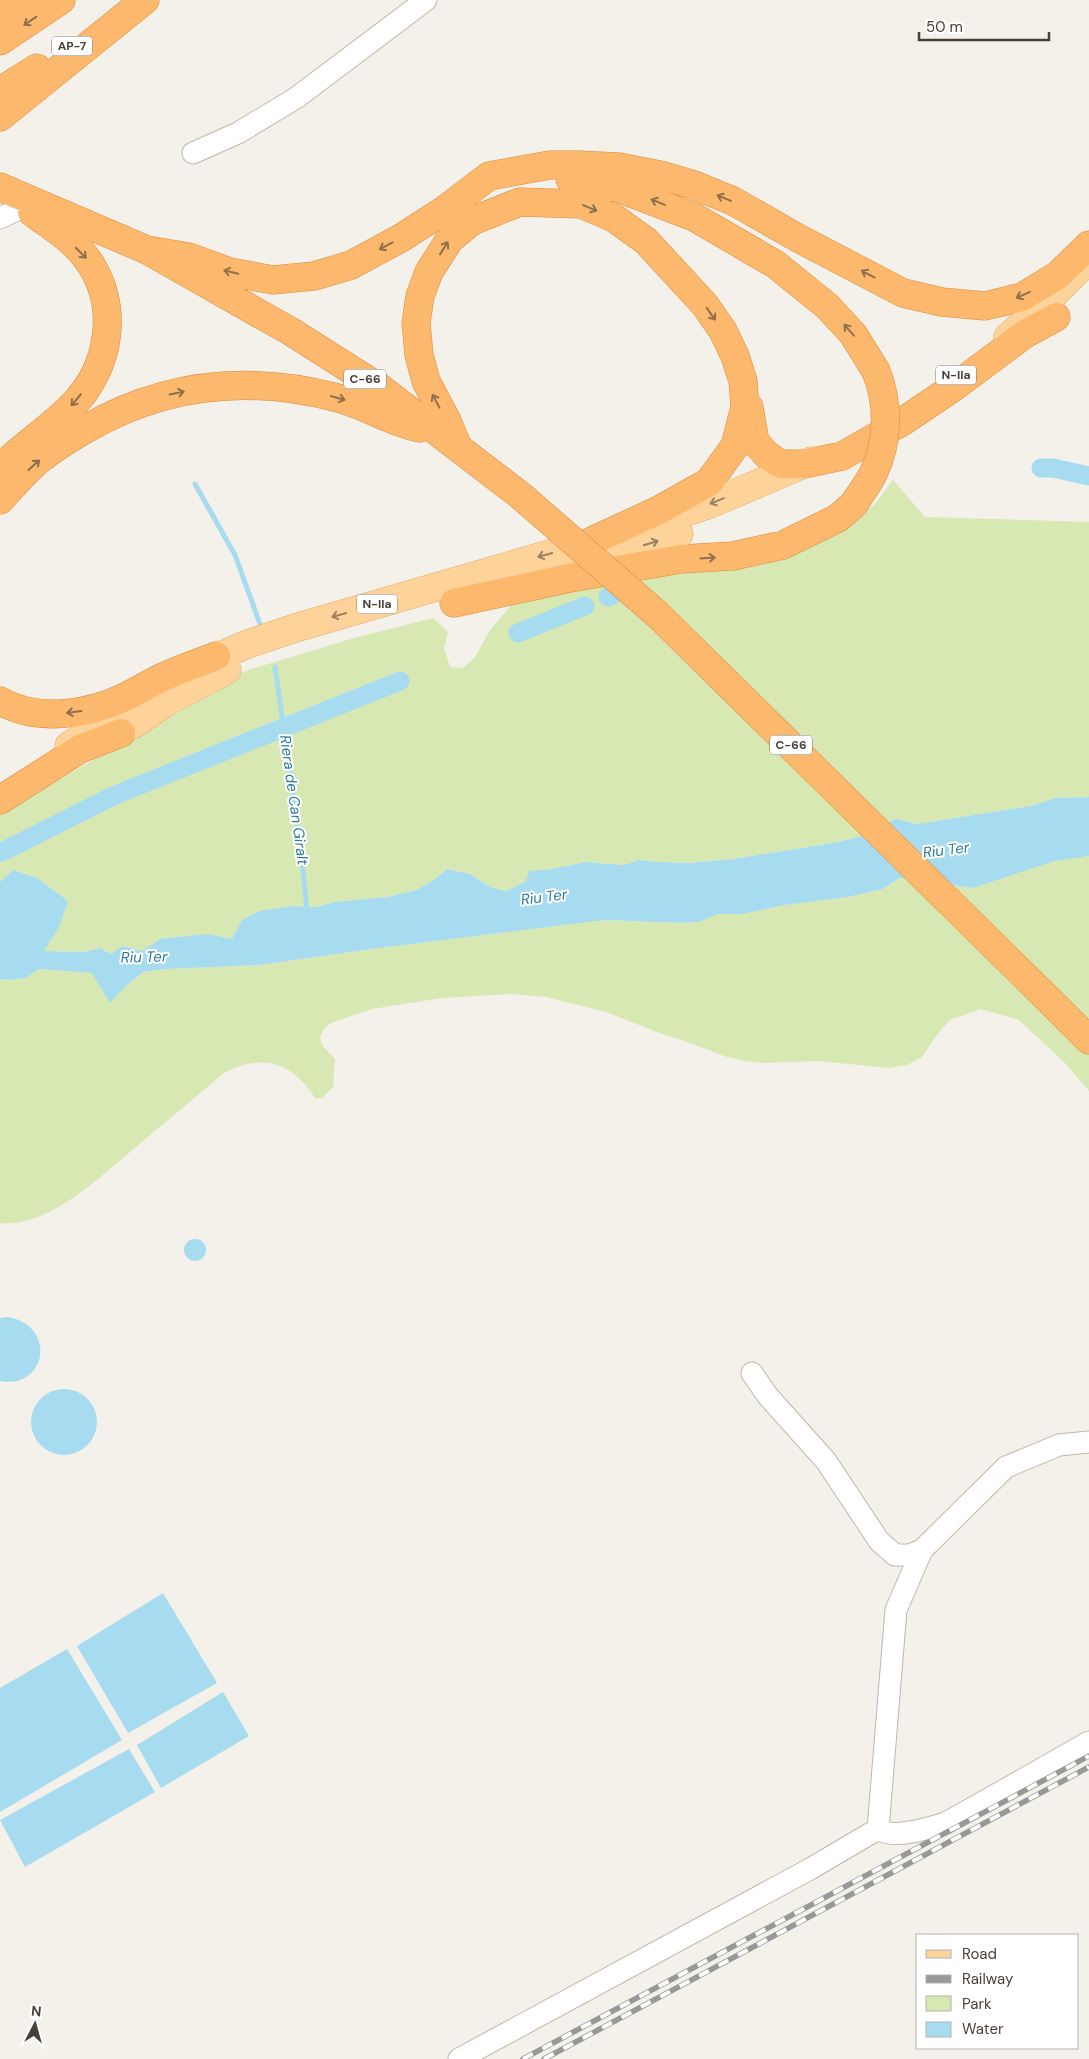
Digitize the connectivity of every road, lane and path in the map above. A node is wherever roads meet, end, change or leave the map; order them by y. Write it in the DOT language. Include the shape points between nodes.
graph roads {
  1 [pos="22,0"];
  2 [pos="61,0"];
  3 [pos="144,0"];
  4 [pos="426,0"];
  5 [pos="0,14"];
  6 [pos="0,41"];
  7 [pos="0,91"];
  8 [pos="0,117"];
  9 [pos="193,153"];
  10 [pos="2,188"];
  11 [pos="25,206"];
  12 [pos="443,211"];
  13 [pos="0,218"];
  14 [pos="1089,245"];
  15 [pos="147,250"];
  16 [pos="1089,258"];
  17 [pos="1089,284"];
  18 [pos="1056,317"];
  19 [pos="743,381"];
  20 [pos="448,438"];
  21 [pos="804,464"];
  22 [pos="0,468"];
  23 [pos="0,500"];
  24 [pos="592,541"];
  25 [pos="454,603"];
  26 [pos="216,656"];
  27 [pos="0,701"];
  28 [pos="121,733"];
  29 [pos="0,790"];
  30 [pos="0,800"];
  31 [pos="0,809"];
  32 [pos="1089,1040"];
  33 [pos="752,1373"];
  34 [pos="1089,1442"];
  35 [pos="922,1550"];
  36 [pos="1089,1742"];
  37 [pos="878,1829"];
  38 [pos="460,2059"];
  1 -- 5 [label="highway"];
  2 -- 6 [label="highway, one-way"];
  3 -- 7 [label="highway, AP-7"];
  3 -- 8 [label="highway"];
  4 -- 9 [label="street" via="296,98 238,133"];
  10 -- 11 [label="highway"];
  10 -- 15 [label="highway, C-66"];
  11 -- 13 [label="street"];
  11 -- 22 [label="highway, one-way" via="87,259 102,286 108,315 107,341 98,368 72,405"];
  14 -- 12 [label="highway, one-way" via="1058,275 1022,297 985,306 942,302 903,293 733,201 694,185 619,167 550,165 489,176"];
  12 -- 15 [label="highway, one-way" via="351,265 314,276 273,280 230,272 189,257"];
  25 -- 12 [label="highway, one-way, bridge" via="570,578 681,559 733,556 783,545 838,518 854,504 873,475 885,433 883,390 876,371 854,334 775,264 694,217 618,188 566,179 529,178 488,188"];
  15 -- 20 [label="highway, C-66" via="290,331 380,388"];
  16 -- 21 [label="main road, N-IIa" via="997,346 937,389 864,434"];
  17 -- 18 [label="main road, N-IIa"];
  18 -- 21 [label="highway" via="1025,334 902,422 842,456"];
  25 -- 18 [label="main road, N-IIa, one-way" via="667,538 755,506 854,459 958,396 1032,340"];
  20 -- 19 [label="highway, one-way" via="447,421 426,381 418,355 416,323 420,296 429,272 450,239 472,221 520,202 581,204 614,218 646,241 705,305 723,331"];
  19 -- 21 [label="highway" via="755,442 780,464"];
  19 -- 24 [label="highway" via="745,406 735,446 709,482"];
  23 -- 20 [label="highway, one-way" via="35,464 94,424 131,406 208,387 275,386 308,391 362,406"];
  20 -- 32 [label="highway, C-66, bridge" via="521,496 658,615"];
  21 -- 24 [label="main road, N-IIa, one-way" via="710,504"];
  24 -- 26 [label="main road, N-IIa, one-way" via="294,628"];
  25 -- 28 [label="main road, N-IIa" via="255,658 213,676"];
  26 -- 27 [label="highway, one-way" via="162,677 126,697 91,709 30,712"];
  26 -- 29 [label="main road, N-IIa" via="162,686"];
  28 -- 30 [label="highway" via="80,749"];
  28 -- 31 [label="main road, N-IIa"];
  33 -- 35 [label="street" via="826,1461 879,1541 895,1555 909,1555"];
  34 -- 35 [label="street" via="1059,1446 1006,1466"];
  35 -- 37 [label="street" via="896,1610"];
  36 -- 37 [label="street" via="946,1823 921,1831 888,1833"];
  37 -- 38 [label="street"];
}
